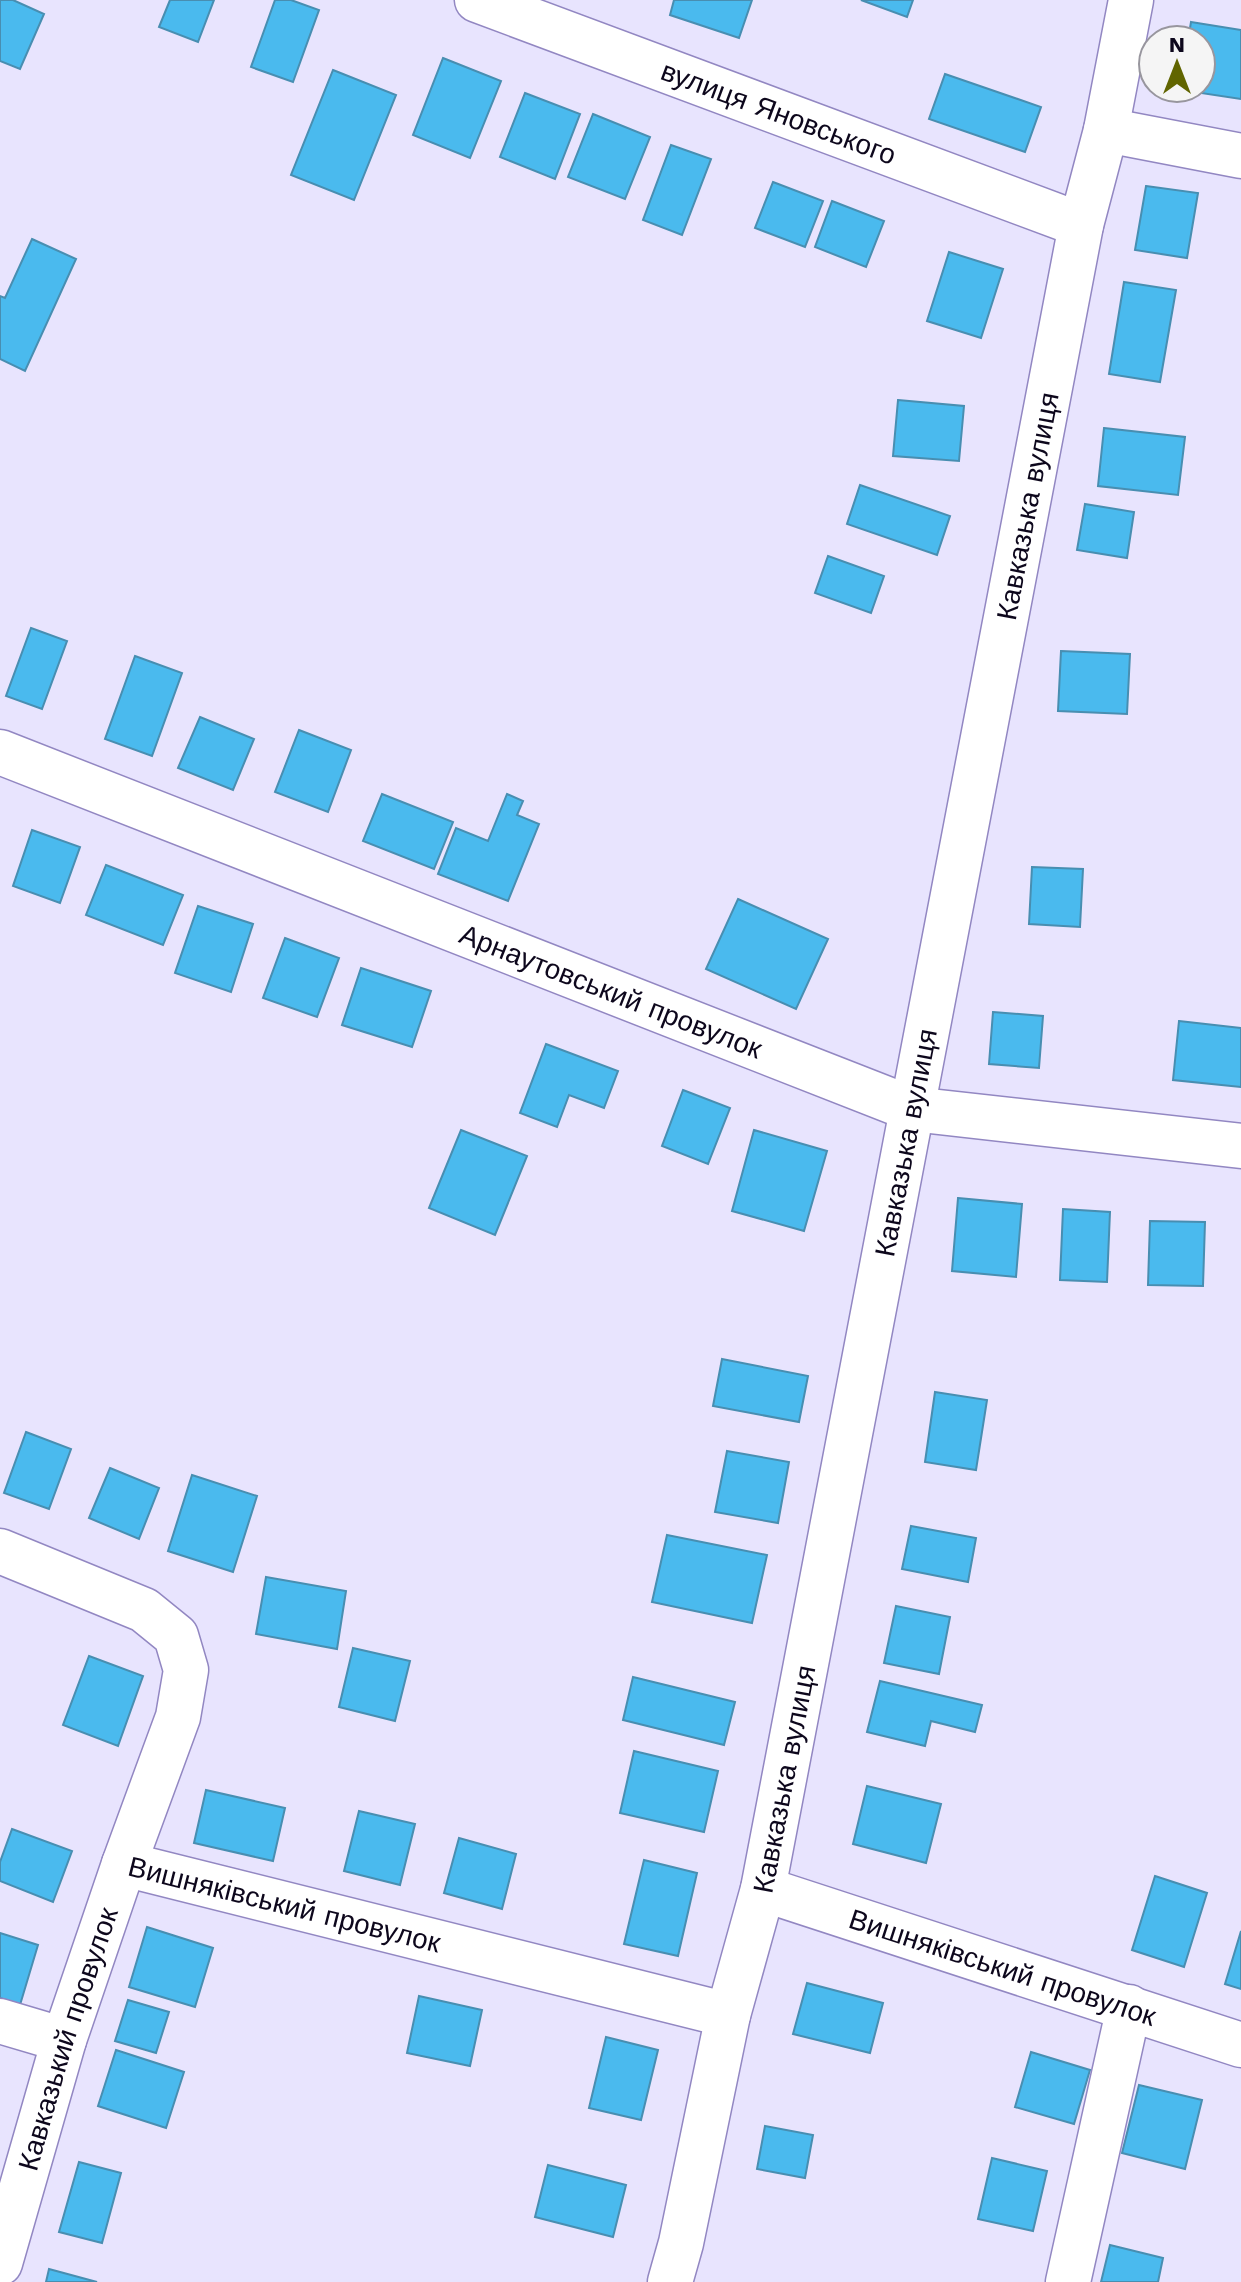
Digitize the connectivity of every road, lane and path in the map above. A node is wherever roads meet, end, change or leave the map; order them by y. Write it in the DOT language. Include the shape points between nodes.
graph roads {
  1 [pos="477,0"];
  2 [pos="1131,0"];
  3 [pos="1106,130"];
  4 [pos="1241,156"];
  5 [pos="1081,225"];
  6 [pos="0,752"];
  7 [pos="912,1109"];
  8 [pos="1241,1146"];
  9 [pos="0,1551"];
  10 [pos="124,1864"];
  11 [pos="763,1889"];
  12 [pos="1129,2007"];
  13 [pos="728,2015"];
  14 [pos="0,2021"];
  15 [pos="64,2040"];
  16 [pos="1241,2045"];
  17 [pos="0,2263"];
  18 [pos="670,2282"];
  19 [pos="1068,2282"];
  1 -- 5 [label="street, вулиця Яновського"];
  2 -- 3 [label="street, Кавказька вулиця"];
  3 -- 4 [label="street"];
  3 -- 5 [label="street, Кавказька вулиця"];
  5 -- 7 [label="street, Кавказька вулиця"];
  6 -- 7 [label="street, Арнаутовський провулок"];
  7 -- 8 [label="street, Арнаутовський провулок"];
  7 -- 11 [label="street, Кавказька вулиця"];
  9 -- 10 [label="street, Вишняківський провулок" via="144,1610 176,1636 186,1670 178,1717"];
  10 -- 13 [label="street, Вишняківський провулок"];
  10 -- 15 [label="street, Кавказький провулок"];
  11 -- 12 [label="street, Вишняківський провулок"];
  11 -- 13 [label="street, Кавказька вулиця"];
  12 -- 16 [label="street, Вишняківський провулок"];
  12 -- 19 [label="street"];
  13 -- 18 [label="street, Кавказька вулиця"];
  14 -- 15 [label="street"];
  15 -- 17 [label="street, Кавказький провулок"];
}
